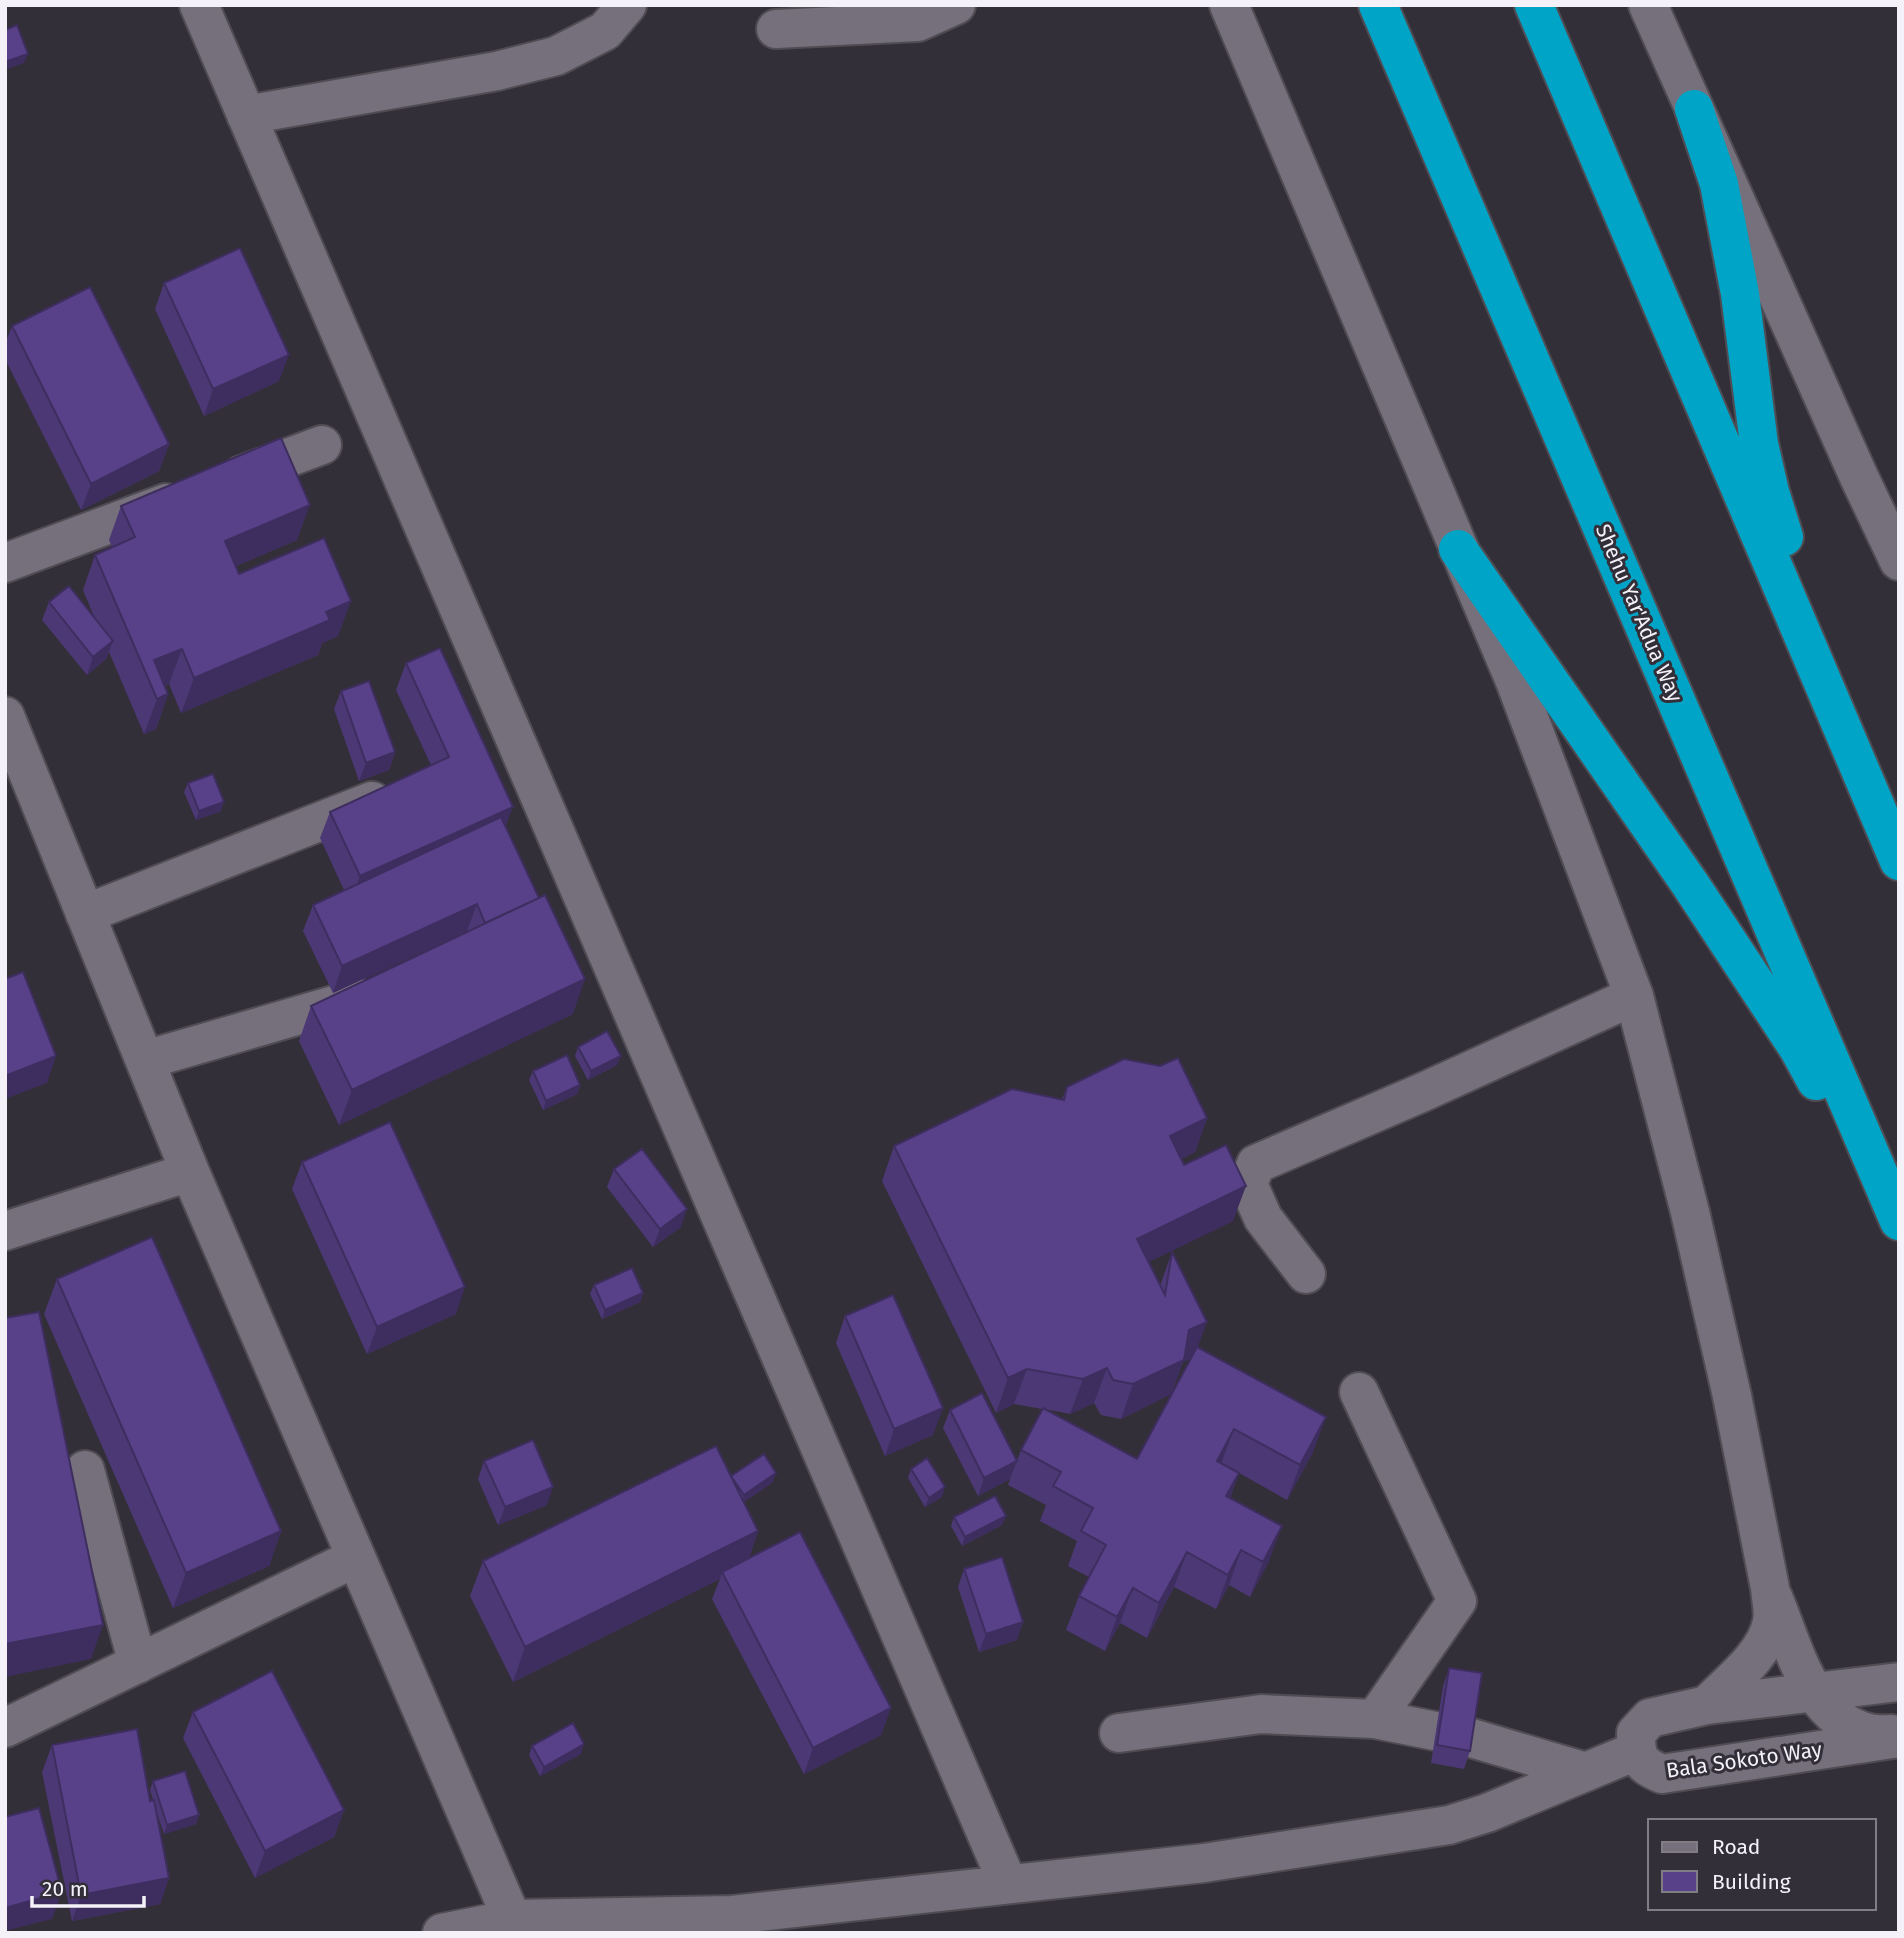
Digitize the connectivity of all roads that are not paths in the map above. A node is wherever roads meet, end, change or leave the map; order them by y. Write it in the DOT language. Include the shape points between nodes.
graph roads {
  1 [pos="199,5"];
  2 [pos="627,5"];
  3 [pos="956,5"];
  4 [pos="1229,5"];
  5 [pos="1378,5"];
  6 [pos="1534,5"];
  7 [pos="1648,5"];
  8 [pos="776,29"];
  9 [pos="1694,109"];
  10 [pos="246,115"];
  11 [pos="322,445"];
  12 [pos="1458,549"];
  13 [pos="1899,561"];
  14 [pos="5,564"];
  15 [pos="5,716"];
  16 [pos="372,801"];
  17 [pos="1897,857"];
  18 [pos="85,914"];
  19 [pos="1634,996"];
  20 [pos="359,998"];
  21 [pos="145,1060"];
  22 [pos="190,1172"];
  23 [pos="1899,1221"];
  24 [pos="5,1231"];
  25 [pos="1899,1238"];
  26 [pos="1306,1274"];
  27 [pos="1359,1392"];
  28 [pos="85,1470"];
  29 [pos="355,1558"];
  30 [pos="1770,1588"];
  31 [pos="138,1664"];
  32 [pos="1899,1682"];
  33 [pos="1813,1692"];
  34 [pos="1707,1705"];
  35 [pos="1375,1719"];
  36 [pos="5,1728"];
  37 [pos="1119,1733"];
  38 [pos="1899,1736"];
  39 [pos="1636,1751"];
  40 [pos="1586,1772"];
  41 [pos="1008,1884"];
  42 [pos="512,1919"];
  43 [pos="442,1933"];
  1 -- 10 [label="street"];
  2 -- 10 [label="street" via="605,31 556,56 497,71"];
  3 -- 8 [label="street" via="918,22"];
  4 -- 12 [label="street"];
  5 -- 23 [label="highway, Shehu Yar'Adua Way"];
  6 -- 17 [label="highway"];
  7 -- 9 [label="street"];
  9 -- 13 [label="street"];
  9 -- 17 [label="highway" via="1719,184 1770,492"];
  10 -- 41 [label="street"];
  11 -- 14 [label="street"];
  12 -- 19 [label="street" via="1515,681"];
  12 -- 25 [label="highway" via="1792,1038"];
  15 -- 18 [label="street"];
  16 -- 18 [label="street"];
  18 -- 21 [label="street"];
  19 -- 26 [label="street" via="1256,1164 1248,1184 1263,1218"];
  19 -- 30 [label="street" via="1690,1212"];
  20 -- 21 [label="street"];
  21 -- 22 [label="street"];
  22 -- 24 [label="street"];
  22 -- 29 [label="street"];
  27 -- 35 [label="street" via="1457,1601"];
  28 -- 31 [label="street"];
  29 -- 31 [label="street"];
  29 -- 42 [label="street"];
  30 -- 33 [label="street"];
  30 -- 34 [label="street" via="1773,1620 1765,1641"];
  31 -- 36 [label="street"];
  32 -- 33 [label="street, Bala Sokoto Way"];
  33 -- 34 [label="street, Bala Sokoto Way"];
  33 -- 38 [label="street" via="1845,1722 1869,1733"];
  34 -- 39 [label="street, Bala Sokoto Way" via="1650,1718 1636,1733"];
  35 -- 37 [label="street" via="1261,1714"];
  35 -- 40 [label="street" via="1452,1734"];
  38 -- 39 [label="street, Bala Sokoto Way" via="1662,1774 1644,1766"];
  39 -- 40 [label="street"];
  40 -- 41 [label="street" via="1449,1825 1204,1863"];
  41 -- 42 [label="street" via="732,1915"];
  42 -- 43 [label="street"];
}
